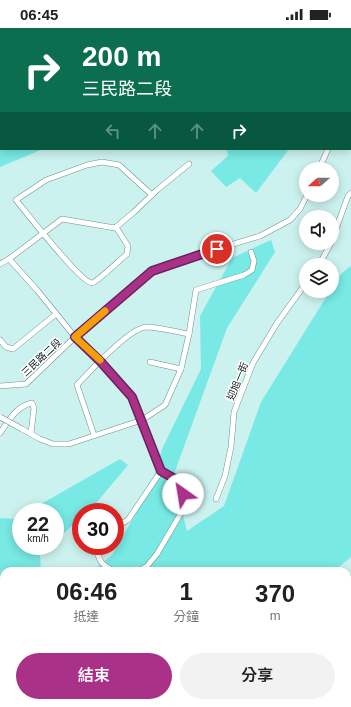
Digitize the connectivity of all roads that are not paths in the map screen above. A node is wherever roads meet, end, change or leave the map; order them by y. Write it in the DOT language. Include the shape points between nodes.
graph roads {
  1 [pos="328,150"];
  2 [pos="322,162"];
  3 [pos="189,164"];
  4 [pos="351,193"];
  5 [pos="152,195"];
  6 [pos="304,202"];
  7 [pos="339,221"];
  8 [pos="116,227"];
  9 [pos="44,233"];
  10 [pos="251,252"];
  11 [pos="9,259"];
  12 [pos="0,264"];
  13 [pos="299,293"];
  14 [pos="56,314"];
  15 [pos="189,334"];
  16 [pos="75,337"];
  17 [pos="0,340"];
  18 [pos="100,361"];
  19 [pos="150,362"];
  20 [pos="181,369"];
  21 [pos="0,386"];
  22 [pos="0,417"];
  23 [pos="142,420"];
  24 [pos="0,433"];
  25 [pos="31,433"];
  26 [pos="94,435"];
  27 [pos="161,471"];
  28 [pos="216,499"];
  29 [pos="124,522"];
  30 [pos="98,555"];
  31 [pos="105,567"];
  32 [pos="145,567"];
  1 -- 2 [label="street"];
  3 -- 5 [label="street"];
  4 -- 7 [label="street"];
  5 -- 8 [label="street"];
  5 -- 9 [label="street" via="119,165 102,162 87,165 46,180 16,200"];
  6 -- 16 [label="street, 三民路二段" via="290,220 260,236 152,271"];
  8 -- 9 [label="street" via="62,219"];
  8 -- 9 [label="street" via="128,246 127,254 91,283 55,249"];
  9 -- 11 [label="street"];
  10 -- 15 [label="street" via="254,261 252,270 244,275 196,290"];
  11 -- 12 [label="street"];
  11 -- 14 [label="street"];
  13 -- 28 [label="street, 迎旭一街" via="277,323 253,364 234,412 231,447"];
  14 -- 16 [label="street"];
  14 -- 17 [label="street" via="13,349 6,347"];
  15 -- 18 [label="street" via="145,327 133,332"];
  15 -- 20 [label="street"];
  16 -- 18 [label="street"];
  16 -- 21 [label="street, 三民路二段" via="26,384"];
  18 -- 23 [label="street" via="132,397"];
  18 -- 26 [label="street" via="77,385"];
  19 -- 20 [label="street"];
  20 -- 23 [label="street" via="165,405"];
  22 -- 25 [label="street, bridge"];
  23 -- 26 [label="street"];
  23 -- 27 [label="street"];
  24 -- 25 [label="street" via="15,413 32,403 34,408"];
  25 -- 26 [label="street" via="53,444 69,444"];
  27 -- 29 [label="street"];
  27 -- 32 [label="street" via="182,483 184,504 157,554"];
  30 -- 31 [label="street"];
}
